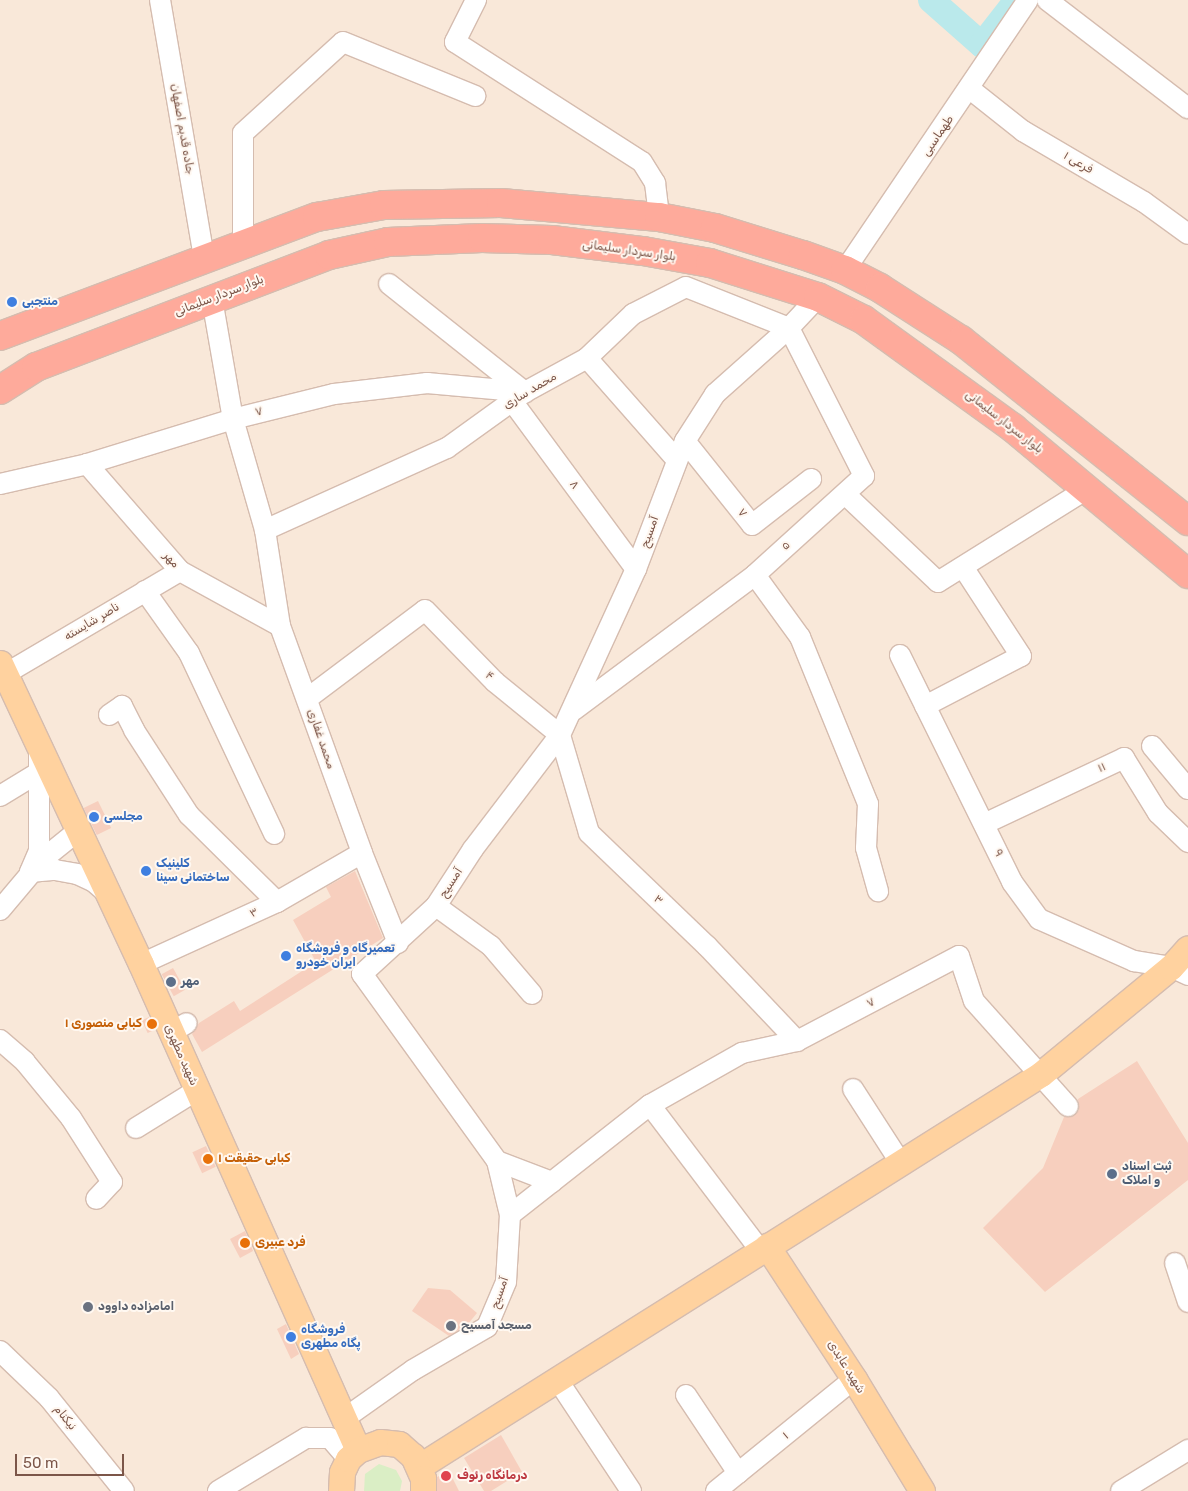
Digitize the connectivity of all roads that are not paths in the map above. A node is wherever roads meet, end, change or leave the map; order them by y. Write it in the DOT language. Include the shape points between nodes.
graph roads {
  1 [pos="160,0"];
  2 [pos="476,0"];
  3 [pos="1028,0"];
  4 [pos="1048,0"];
  5 [pos="970,89"];
  6 [pos="475,96"];
  7 [pos="1188,108"];
  8 [pos="659,217"];
  9 [pos="1188,234"];
  10 [pos="243,244"];
  11 [pos="204,258"];
  12 [pos="845,270"];
  13 [pos="389,284"];
  14 [pos="818,297"];
  15 [pos="212,299"];
  16 [pos="789,328"];
  17 [pos="0,336"];
  18 [pos="587,358"];
  19 [pos="5,381"];
  20 [pos="518,396"];
  21 [pos="233,419"];
  22 [pos="685,441"];
  23 [pos="677,460"];
  24 [pos="87,464"];
  25 [pos="811,478"];
  26 [pos="0,484"];
  27 [pos="1087,490"];
  28 [pos="844,494"];
  29 [pos="1188,521"];
  30 [pos="265,530"];
  31 [pos="963,567"];
  32 [pos="636,569"];
  33 [pos="180,570"];
  34 [pos="1188,574"];
  35 [pos="755,575"];
  36 [pos="144,591"];
  37 [pos="280,626"];
  38 [pos="900,656"];
  39 [pos="2,671"];
  40 [pos="308,698"];
  41 [pos="925,706"];
  42 [pos="572,712"];
  43 [pos="109,715"];
  44 [pos="560,735"];
  45 [pos="37,742"];
  46 [pos="1152,746"];
  47 [pos="41,771"];
  48 [pos="1188,789"];
  49 [pos="0,796"];
  50 [pos="984,824"];
  51 [pos="81,828"];
  52 [pos="274,834"];
  53 [pos="1188,842"];
  54 [pos="362,853"];
  55 [pos="30,872"];
  56 [pos="878,891"];
  57 [pos="108,894"];
  58 [pos="277,902"];
  59 [pos="436,906"];
  60 [pos="0,910"];
  61 [pos="398,943"];
  62 [pos="1188,948"];
  63 [pos="141,964"];
  64 [pos="1180,971"];
  65 [pos="532,994"];
  66 [pos="0,1040"];
  67 [pos="797,1041"];
  68 [pos="1041,1074"];
  69 [pos="853,1089"];
  70 [pos="197,1090"];
  71 [pos="650,1105"];
  72 [pos="1068,1106"];
  73 [pos="136,1128"];
  74 [pos="497,1161"];
  75 [pos="900,1162"];
  76 [pos="552,1182"];
  77 [pos="96,1199"];
  78 [pos="510,1215"];
  79 [pos="759,1251"];
  80 [pos="1176,1263"];
  81 [pos="1188,1302"];
  82 [pos="0,1351"];
  83 [pos="854,1378"];
  84 [pos="557,1379"];
  85 [pos="686,1394"];
  86 [pos="345,1418"];
  87 [pos="1188,1450"];
  88 [pos="353,1454"];
  89 [pos="417,1461"];
  90 [pos="738,1473"];
  91 [pos="124,1491"];
  92 [pos="218,1491"];
  93 [pos="341,1491"];
  94 [pos="423,1491"];
  95 [pos="631,1491"];
  96 [pos="716,1491"];
  97 [pos="922,1491"];
  98 [pos="1120,1491"];
  1 -- 11 [label="street, جاده قدیم اصفهان"];
  2 -- 8 [label="street" via="455,42 642,162 655,183"];
  3 -- 5 [label="street, طهماسبی"];
  4 -- 7 [label="street"];
  5 -- 9 [label="street, فرعی ۱" via="1024,130 1144,202"];
  5 -- 12 [label="street, طهماسبی"];
  6 -- 10 [label="street" via="342,42 243,133"];
  8 -- 10 [label="highway" via="501,203 384,204 316,217"];
  8 -- 12 [label="highway" via="716,228"];
  10 -- 11 [label="highway"];
  11 -- 17 [label="highway"];
  12 -- 29 [label="highway" via="880,288 961,340"];
  13 -- 20 [label="street, ۸"];
  14 -- 15 [label="highway, بلوار سردار سلیمانی" via="710,263 643,251 552,240 482,238 388,242 329,254"];
  14 -- 16 [label="street, آمسیح"];
  14 -- 27 [label="highway, بلوار سردار سلیمانی" via="864,320 945,375"];
  15 -- 19 [label="highway, بلوار سردار سلیمانی" via="36,366"];
  15 -- 21 [label="street, محمد غفاری" via="216,366"];
  16 -- 18 [label="street, محمد ساری" via="686,288 633,314"];
  16 -- 22 [label="street, آمسیح" via="716,394"];
  16 -- 28 [label="street, ۵" via="864,476"];
  18 -- 20 [label="street, محمد ساری"];
  18 -- 23 [label="street"];
  20 -- 21 [label="street, ۷" via="427,383 334,394"];
  20 -- 30 [label="street, محمد ساری" via="446,448"];
  20 -- 32 [label="street, ۸"];
  21 -- 24 [label="street, ۷"];
  21 -- 30 [label="street, محمد غفاری"];
  22 -- 23 [label="street, آمسیح"];
  22 -- 25 [label="street, ۷" via="752,525"];
  23 -- 32 [label="street, آمسیح"];
  24 -- 26 [label="street, ۷"];
  24 -- 33 [label="street, مهر"];
  27 -- 31 [label="street"];
  27 -- 34 [label="highway, بلوار سردار سلیمانی"];
  28 -- 31 [label="street" via="938,582"];
  28 -- 35 [label="street, ۵"];
  30 -- 37 [label="street, محمد غفاری"];
  31 -- 41 [label="street" via="1021,656"];
  32 -- 42 [label="street, آمسیح"];
  33 -- 36 [label="street, ناصر شایسته"];
  33 -- 37 [label="street, مهر"];
  35 -- 42 [label="street, ۵"];
  35 -- 56 [label="street" via="800,637 868,804 866,848"];
  36 -- 39 [label="street, ناصر شایسته"];
  36 -- 52 [label="street" via="189,653"];
  37 -- 40 [label="street, محمد غفاری"];
  38 -- 41 [label="street, ۹"];
  39 -- 45 [label="main road, شهید مطهری"];
  40 -- 44 [label="street, ۴" via="425,610 495,682"];
  40 -- 54 [label="street, محمد غفاری"];
  41 -- 50 [label="street, ۹"];
  42 -- 44 [label="street, آمسیح"];
  43 -- 58 [label="street" via="122,706 189,815"];
  44 -- 59 [label="street, آمسیح" via="473,849"];
  44 -- 67 [label="street, ۳" via="589,833 710,950"];
  45 -- 47 [label="street"];
  45 -- 51 [label="main road, شهید مطهری"];
  46 -- 48 [label="street"];
  47 -- 49 [label="street"];
  47 -- 55 [label="street" via="39,851"];
  50 -- 53 [label="street, ۱۱" via="1124,758 1158,813"];
  50 -- 64 [label="street, ۹" via="1012,882 1039,919 1134,961"];
  51 -- 55 [label="street"];
  51 -- 57 [label="main road, شهید مطهری"];
  54 -- 58 [label="street, ۳"];
  54 -- 61 [label="street, محمد غفاری"];
  55 -- 57 [label="street" via="55,870 78,874"];
  55 -- 60 [label="street"];
  57 -- 63 [label="main road, شهید مطهری"];
  58 -- 63 [label="street, ۳"];
  59 -- 61 [label="street, آمسیح"];
  59 -- 65 [label="street" via="491,946"];
  61 -- 74 [label="street, آمسیح" via="362,974"];
  62 -- 64 [label="main road"];
  63 -- 70 [label="main road, شهید مطهری" via="179,1028"];
  64 -- 68 [label="main road"];
  66 -- 77 [label="street" via="25,1062 71,1118 112,1182"];
  67 -- 68 [label="street, ۷" via="959,956 974,1001"];
  67 -- 71 [label="street, ۷" via="742,1053"];
  68 -- 72 [label="street"];
  68 -- 75 [label="main road"];
  69 -- 75 [label="street"];
  70 -- 73 [label="street"];
  70 -- 86 [label="main road, شهید مطهری"];
  71 -- 76 [label="street, ۷"];
  71 -- 79 [label="street"];
  74 -- 76 [label="street"];
  74 -- 78 [label="street, آمسیح"];
  75 -- 79 [label="main road"];
  76 -- 78 [label="street, ۷"];
  78 -- 86 [label="street, آمسیح" via="506,1282 487,1327 413,1370"];
  79 -- 83 [label="main road, شهید عابدی"];
  79 -- 84 [label="main road"];
  79 -- 89 [label="main road" via="711,1264"];
  80 -- 81 [label="street"];
  82 -- 91 [label="street, نیکنام" via="48,1398"];
  83 -- 90 [label="street, ۱"];
  83 -- 97 [label="main road, شهید عابدی"];
  84 -- 89 [label="main road"];
  84 -- 95 [label="street"];
  85 -- 90 [label="street"];
  86 -- 88 [label="main road, شهید مطهری"];
  87 -- 98 [label="street"];
  88 -- 89 [label="main road" via="380,1442 399,1444"];
  88 -- 92 [label="street" via="330,1438 306,1438"];
  88 -- 93 [label="main road" via="342,1472"];
  89 -- 94 [label="main road"];
  90 -- 96 [label="street, ۱"];
}
